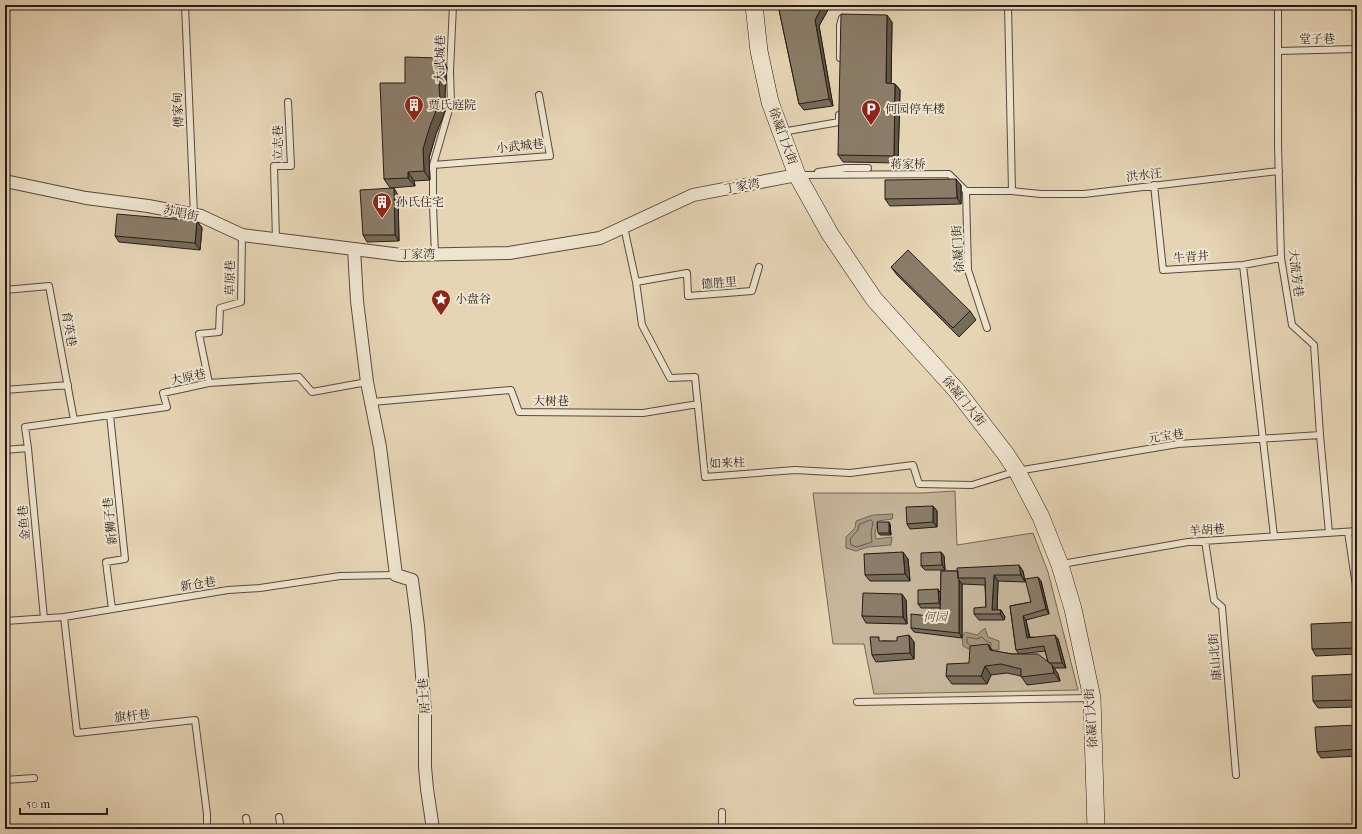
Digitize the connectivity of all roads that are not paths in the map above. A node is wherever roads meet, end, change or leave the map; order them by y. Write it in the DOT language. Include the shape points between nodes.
graph roads {
  1 [pos="185,5"];
  2 [pos="453,5"];
  3 [pos="754,5"];
  4 [pos="1008,5"];
  5 [pos="1278,5"];
  6 [pos="849,18"];
  7 [pos="1357,49"];
  8 [pos="1278,51"];
  9 [pos="840,62"];
  10 [pos="539,95"];
  11 [pos="288,102"];
  12 [pos="839,107"];
  13 [pos="781,132"];
  14 [pos="433,165"];
  15 [pos="868,168"];
  16 [pos="1279,171"];
  17 [pos="797,175"];
  18 [pos="5,181"];
  19 [pos="1154,185"];
  20 [pos="966,191"];
  21 [pos="1012,191"];
  22 [pos="194,215"];
  23 [pos="624,227"];
  24 [pos="242,235"];
  25 [pos="276,240"];
  26 [pos="354,249"];
  27 [pos="435,254"];
  28 [pos="1281,258"];
  29 [pos="1244,265"];
  30 [pos="759,267"];
  31 [pos="636,282"];
  32 [pos="5,290"];
  33 [pos="987,328"];
  34 [pos="367,382"];
  35 [pos="209,383"];
  36 [pos="68,385"];
  37 [pos="5,390"];
  38 [pos="372,402"];
  39 [pos="698,404"];
  40 [pos="110,415"];
  41 [pos="74,420"];
  42 [pos="1320,435"];
  43 [pos="1264,439"];
  44 [pos="28,448"];
  45 [pos="5,450"];
  46 [pos="1017,471"];
  47 [pos="1348,532"];
  48 [pos="1357,532"];
  49 [pos="1329,533"];
  50 [pos="1274,536"];
  51 [pos="1205,541"];
  52 [pos="1060,565"];
  53 [pos="396,575"];
  54 [pos="1357,593"];
  55 [pos="112,609"];
  56 [pos="64,617"];
  57 [pos="44,618"];
  58 [pos="5,622"];
  59 [pos="1092,698"];
  60 [pos="857,702"];
  61 [pos="1236,775"];
  62 [pos="34,778"];
  63 [pos="5,780"];
  64 [pos="722,812"];
  65 [pos="279,817"];
  66 [pos="246,818"];
  67 [pos="207,829"];
  68 [pos="248,829"];
  69 [pos="281,829"];
  70 [pos="434,829"];
  71 [pos="722,829"];
  72 [pos="1096,829"];
  1 -- 22 [label="lane, 傅家甸"];
  2 -- 14 [label="lane, 大武城巷" via="451,102"];
  3 -- 13 [label="street, 徐凝门大街" via="759,51 770,102"];
  4 -- 21 [label="lane"];
  5 -- 8 [label="lane, 大流芳巷"];
  6 -- 9 [label="lane" via="842,18 840,25"];
  7 -- 8 [label="lane, 堂子巷"];
  8 -- 16 [label="lane, 大流芳巷"];
  10 -- 14 [label="lane, 小武城巷" via="550,156"];
  11 -- 25 [label="lane, 立志巷" via="291,166 274,166"];
  12 -- 13 [label="lane" via="839,122"];
  13 -- 17 [label="street, 徐凝门大街"];
  14 -- 27 [label="lane, 大武城巷"];
  15 -- 17 [label="lane" via="846,168"];
  16 -- 19 [label="lane, 洪水汪"];
  16 -- 28 [label="lane, 大流芳巷"];
  17 -- 20 [label="lane, 蒋家桥" via="950,174"];
  17 -- 23 [label="street, 丁家湾" via="693,195"];
  17 -- 46 [label="street, 徐凝门大街" via="830,234 874,299 957,391"];
  18 -- 22 [label="street, 苏唱街" via="86,198"];
  19 -- 21 [label="lane, 洪水汪" via="1084,194"];
  19 -- 29 [label="lane, 牛背井" via="1163,270"];
  20 -- 21 [label="lane"];
  20 -- 33 [label="lane, 徐凝门街" via="968,270"];
  22 -- 24 [label="street, 苏唱街"];
  23 -- 27 [label="street, 丁家湾" via="600,238 509,253"];
  23 -- 31 [label="lane, 如来柱"];
  24 -- 25 [label="street, 苏唱街"];
  24 -- 35 [label="lane, 草原巷" via="242,302 220,308 219,332 199,334"];
  25 -- 26 [label="street, 苏唱街"];
  26 -- 27 [label="street, 丁家湾" via="401,255"];
  26 -- 34 [label="street" via="357,301"];
  28 -- 29 [label="lane, 牛背井"];
  28 -- 42 [label="lane, 大流芳巷" via="1292,325 1314,345"];
  29 -- 43 [label="lane"];
  30 -- 31 [label="lane, 德胜里" via="752,291 688,296 687,273"];
  31 -- 39 [label="lane, 如来柱" via="642,325 670,378 695,377"];
  32 -- 36 [label="lane, 育英巷" via="49,286"];
  34 -- 35 [label="lane, 大原巷" via="312,392 299,377"];
  34 -- 38 [label="street"];
  35 -- 40 [label="lane, 大原巷" via="163,393 167,407"];
  36 -- 37 [label="lane"];
  36 -- 41 [label="lane, 育英巷"];
  38 -- 39 [label="lane, 大树巷" via="511,390 519,412 643,413"];
  38 -- 53 [label="street"];
  39 -- 46 [label="lane, 如来柱" via="705,477 795,470 850,473 913,465 918,484 972,485"];
  40 -- 41 [label="lane, 大原巷"];
  40 -- 55 [label="lane, 新狮子巷" via="125,559 106,562"];
  41 -- 44 [label="lane, 大原巷" via="25,427"];
  42 -- 43 [label="lane, 元宝巷"];
  42 -- 49 [label="lane, 大流芳巷"];
  43 -- 46 [label="lane, 元宝巷" via="1178,444"];
  43 -- 50 [label="lane"];
  44 -- 45 [label="lane"];
  44 -- 57 [label="lane, 金鱼巷"];
  46 -- 52 [label="street, 徐凝门大街" via="1041,517"];
  47 -- 48 [label="lane, 羊胡巷"];
  47 -- 49 [label="lane, 羊胡巷"];
  47 -- 54 [label="lane"];
  49 -- 50 [label="lane, 羊胡巷"];
  50 -- 51 [label="lane, 羊胡巷"];
  51 -- 52 [label="lane, 羊胡巷"];
  51 -- 61 [label="lane, 康山北街" via="1214,600 1222,607"];
  52 -- 59 [label="street, 徐凝门大街" via="1073,609"];
  53 -- 55 [label="lane, 新仓巷" via="340,576 228,590"];
  53 -- 70 [label="street, 居士巷" via="412,580 425,712 425,767"];
  55 -- 56 [label="lane, 新仓巷"];
  56 -- 57 [label="lane, 新仓巷"];
  56 -- 67 [label="lane, 旗杆巷" via="78,733 195,720"];
  57 -- 58 [label="lane, 新仓巷"];
  59 -- 60 [label="lane"];
  59 -- 72 [label="street, 徐凝门大街"];
  62 -- 63 [label="lane"];
  64 -- 71 [label="lane"];
  65 -- 69 [label="lane"];
  66 -- 68 [label="lane"];
}
